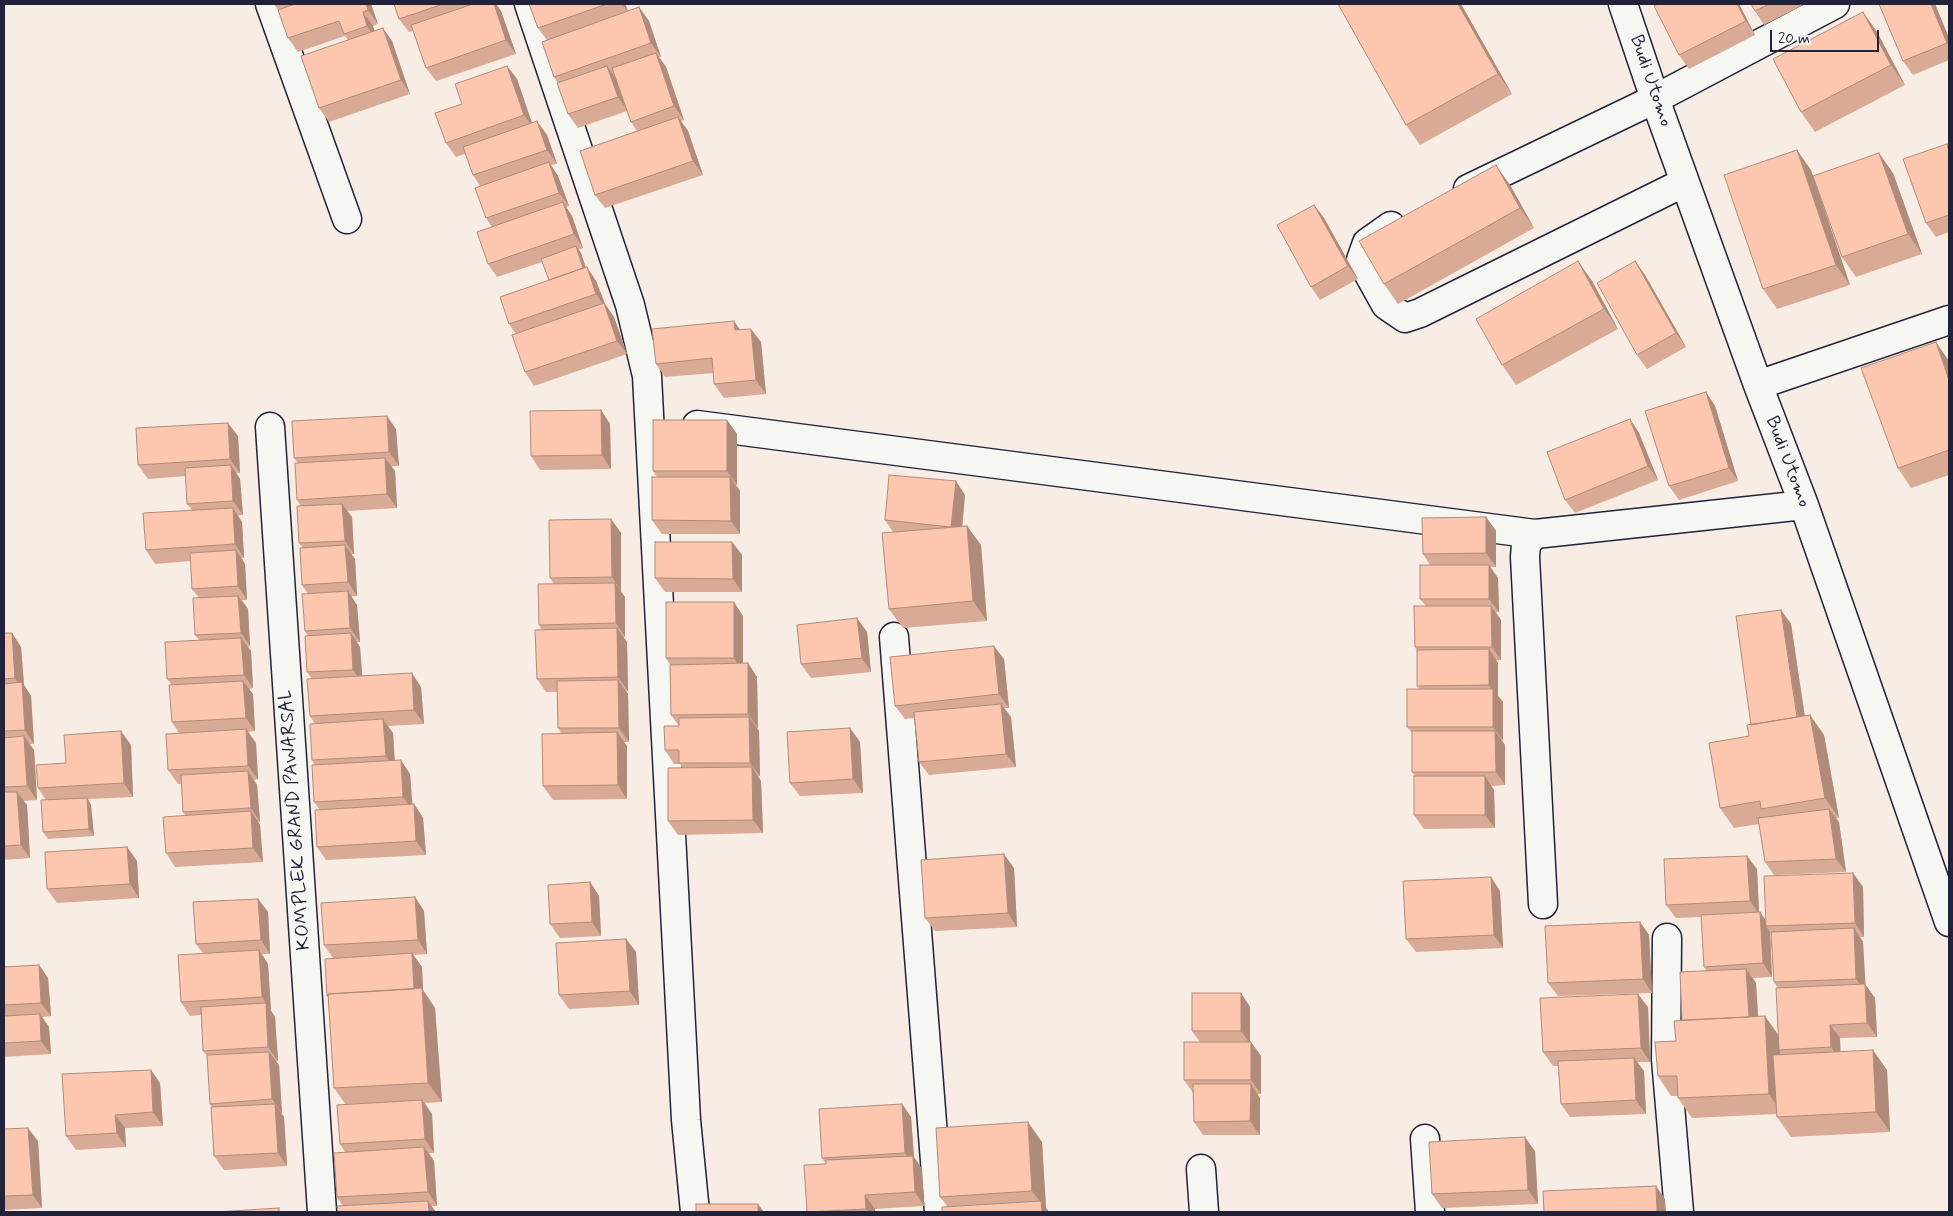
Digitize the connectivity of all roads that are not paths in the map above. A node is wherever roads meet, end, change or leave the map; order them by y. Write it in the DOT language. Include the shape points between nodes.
graph roads {
  1 [pos="270,4"];
  2 [pos="529,4"];
  3 [pos="1623,4"];
  4 [pos="1835,4"];
  5 [pos="1655,99"];
  6 [pos="1685,182"];
  7 [pos="1443,201"];
  8 [pos="1416,214"];
  9 [pos="347,219"];
  10 [pos="1949,320"];
  11 [pos="1758,385"];
  12 [pos="650,419"];
  13 [pos="270,427"];
  14 [pos="1804,505"];
  15 [pos="1536,534"];
  16 [pos="894,637"];
  17 [pos="1544,904"];
  18 [pos="1949,922"];
  19 [pos="1667,938"];
  20 [pos="1425,1139"];
  21 [pos="1201,1169"];
  22 [pos="322,1212"];
  23 [pos="695,1212"];
  24 [pos="939,1212"];
  25 [pos="1204,1212"];
  26 [pos="1430,1212"];
  27 [pos="1679,1212"];
  1 -- 9 [label="street"];
  2 -- 12 [label="street" via="630,305 647,376"];
  3 -- 5 [label="street, Budi Utomo"];
  4 -- 5 [label="street"];
  5 -- 6 [label="street, Budi Utomo"];
  5 -- 7 [label="street"];
  6 -- 8 [label="street" via="1405,318 1386,306 1360,260 1367,243 1390,226"];
  6 -- 11 [label="street, Budi Utomo"];
  10 -- 11 [label="street"];
  11 -- 14 [label="street, Budi Utomo"];
  12 -- 15 [label="street"];
  12 -- 23 [label="street" via="686,1120"];
  13 -- 22 [label="street, KOMPLEK GRAND PAWARSAL"];
  14 -- 15 [label="street"];
  14 -- 18 [label="street, Budi Utomo"];
  15 -- 17 [label="street" via="1526,544 1525,557"];
  16 -- 24 [label="street"];
  19 -- 27 [label="street" via="1666,1059"];
  20 -- 26 [label="street"];
  21 -- 25 [label="street"];
}
